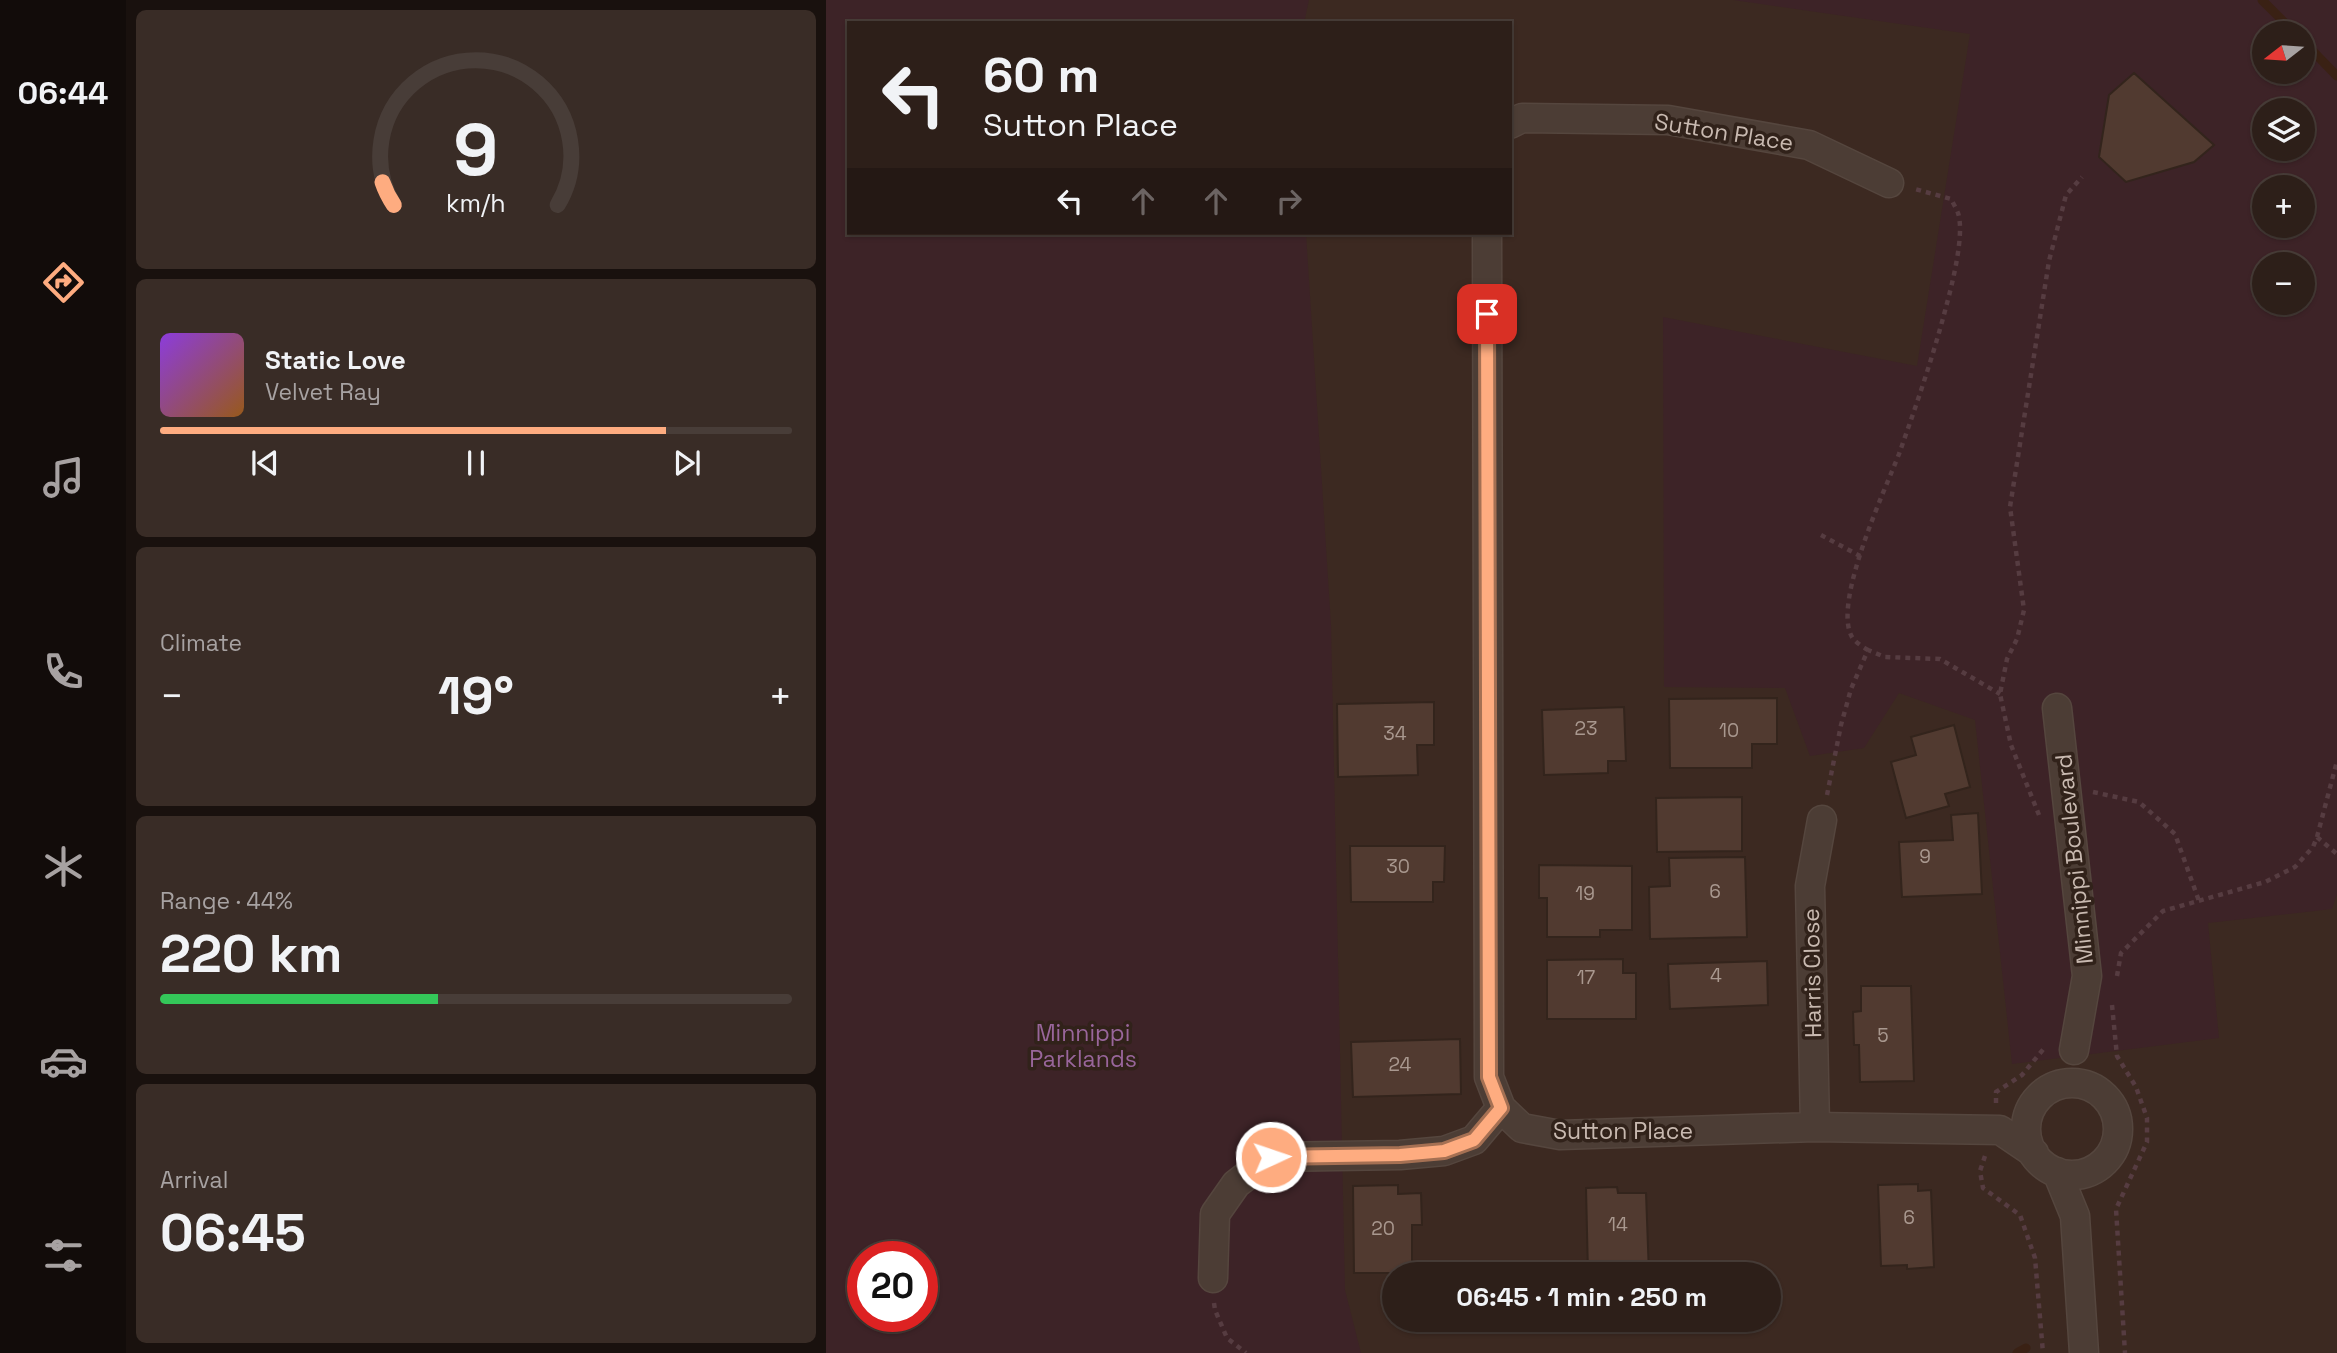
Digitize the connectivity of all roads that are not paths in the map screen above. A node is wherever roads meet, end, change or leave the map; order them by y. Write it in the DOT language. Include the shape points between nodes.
graph roads {
  1 [pos="1512,123"];
  2 [pos="1889,183"];
  3 [pos="1487,235"];
  4 [pos="2057,708"];
  5 [pos="1822,820"];
  6 [pos="2061,1047"];
  7 [pos="1501,1108"];
  8 [pos="2031,1109"];
  9 [pos="1815,1127"];
  10 [pos="1997,1130"];
  11 [pos="2034,1153"];
  12 [pos="2100,1166"];
  13 [pos="2057,1172"];
  14 [pos="2075,1216"];
  15 [pos="1213,1278"];
  16 [pos="2084,1353"];
  1 -- 2 [label="street, Sutton Place" via="1522,118 1668,120 1809,145"];
  3 -- 7 [label="street" via="1489,1077"];
  4 -- 6 [label="street, Minnippi Boulevard" via="2087,975"];
  5 -- 9 [label="street, Harris Close" via="1810,886"];
  7 -- 9 [label="street, Sutton Place" via="1522,1128 1560,1135"];
  7 -- 15 [label="street" via="1474,1140 1444,1151 1271,1157 1236,1184 1215,1214"];
  8 -- 10 [label="street"];
  8 -- 11 [label="street" via="2028,1139"];
  8 -- 12 [label="street" via="2039,1097 2065,1083 2095,1088 2107,1098 2116,1118 2117,1140"];
  9 -- 10 [label="street, Sutton Place"];
  10 -- 11 [label="street"];
  11 -- 13 [label="street"];
  12 -- 13 [label="street" via="2079,1174"];
  12 -- 14 [label="street"];
  13 -- 14 [label="street"];
  14 -- 16 [label="street"];
}
